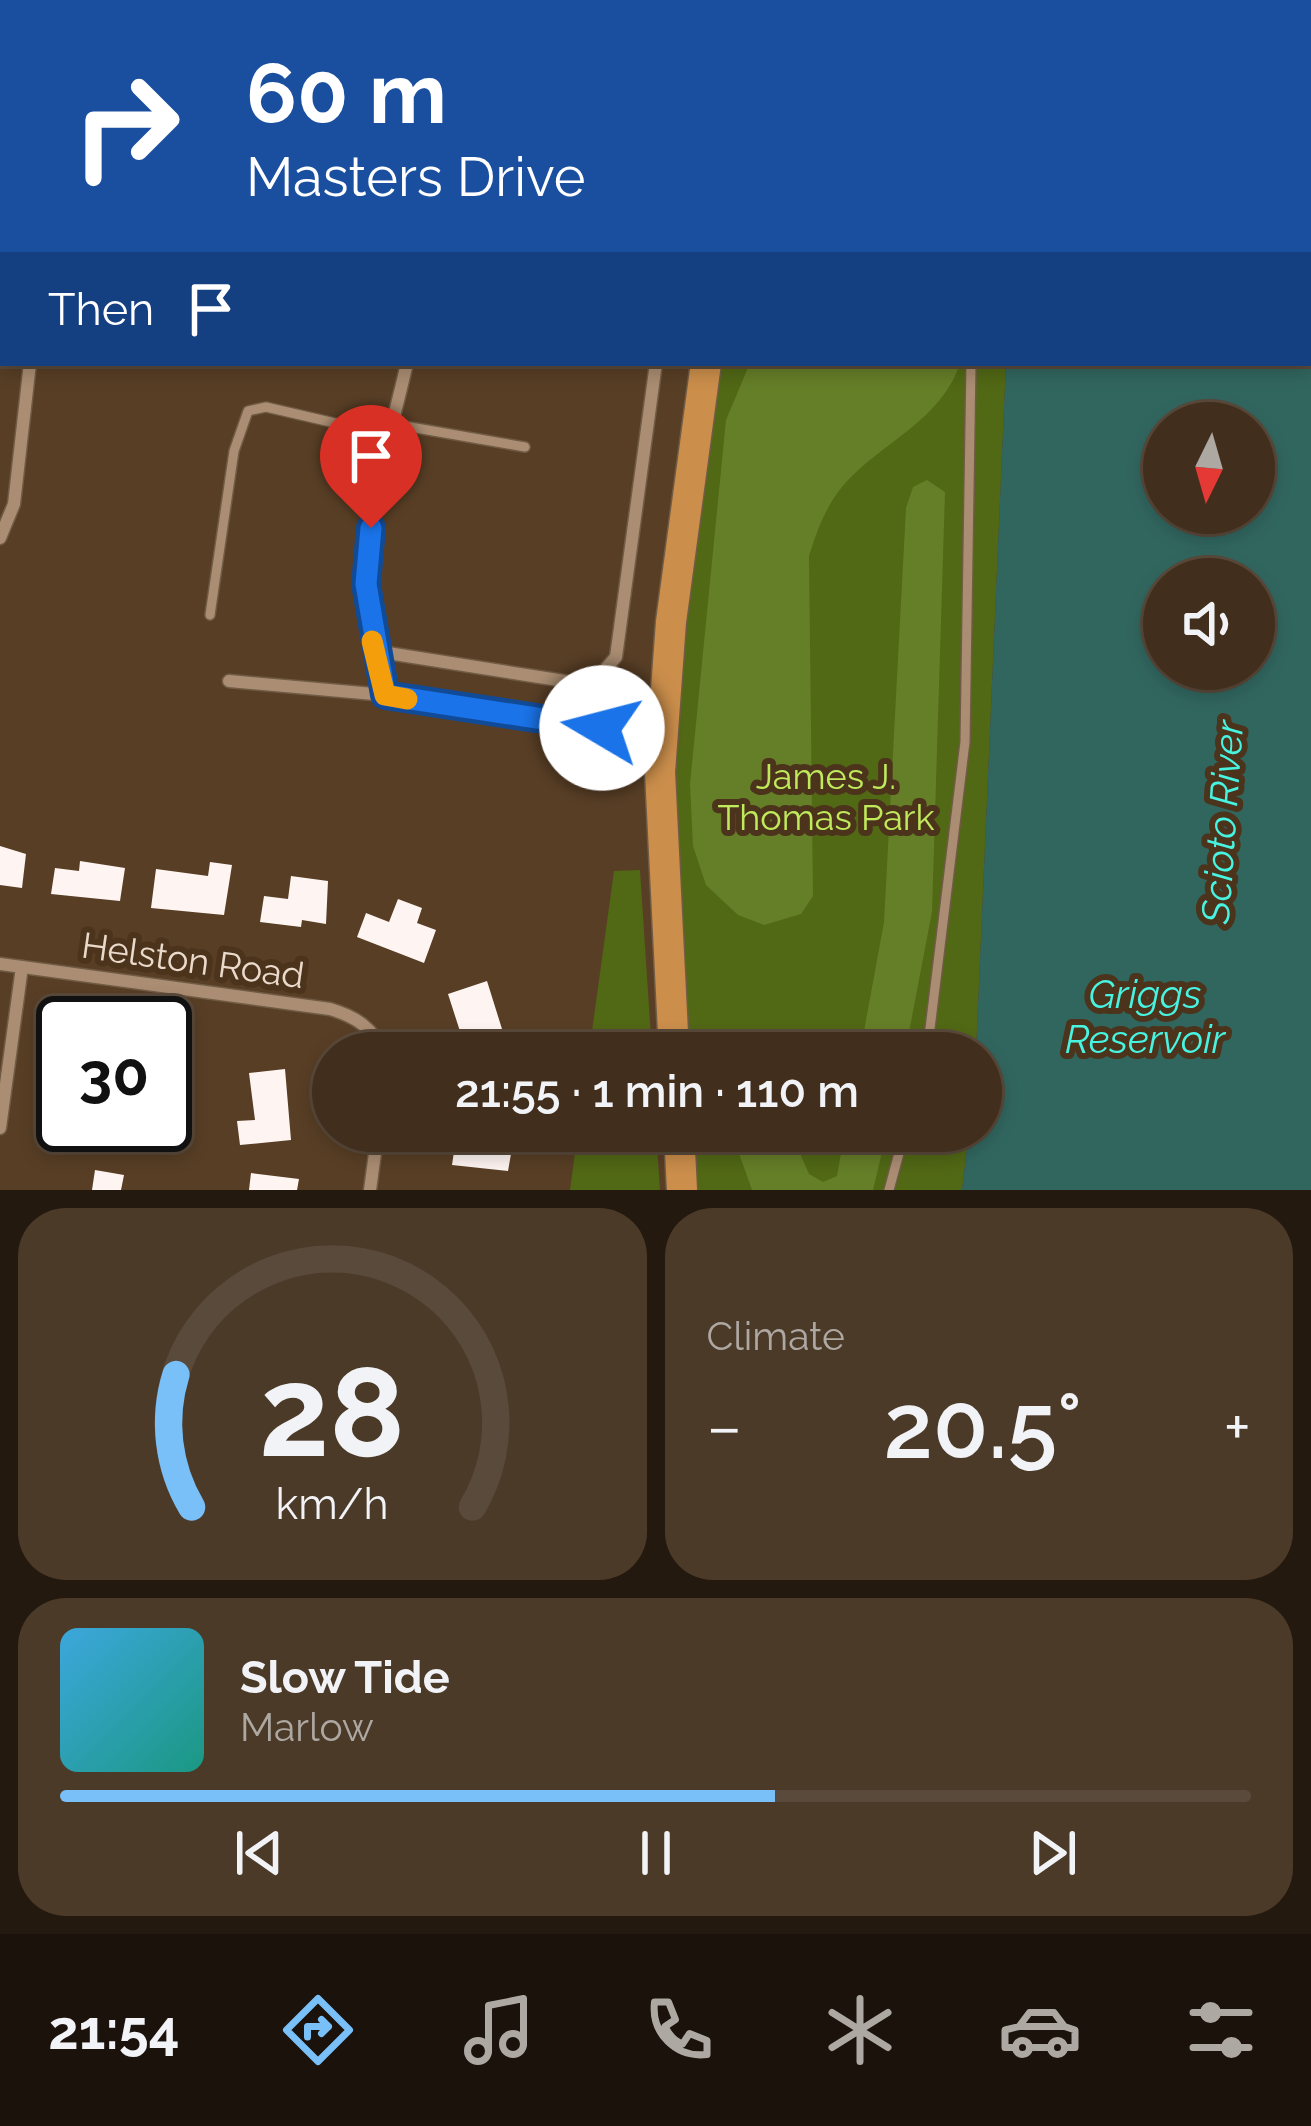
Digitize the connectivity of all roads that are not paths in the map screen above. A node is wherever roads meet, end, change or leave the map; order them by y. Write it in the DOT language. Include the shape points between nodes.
graph roads {
  1 [pos="31,366"];
  2 [pos="405,366"];
  3 [pos="656,366"];
  4 [pos="706,366"];
  5 [pos="970,366"];
  6 [pos="392,430"];
  7 [pos="525,447"];
  8 [pos="0,538"];
  9 [pos="210,615"];
  10 [pos="373,644"];
  11 [pos="229,681"];
  12 [pos="385,695"];
  13 [pos="602,728"];
  14 [pos="0,964"];
  15 [pos="22,967"];
  16 [pos="374,1032"];
  17 [pos="673,1032"];
  18 [pos="930,1032"];
  19 [pos="0,1128"];
  20 [pos="375,1152"];
  21 [pos="680,1152"];
  22 [pos="899,1152"];
  23 [pos="370,1190"];
  24 [pos="682,1190"];
  25 [pos="889,1190"];
  1 -- 8 [label="street" via="14,505"];
  2 -- 6 [label="street"];
  3 -- 10 [label="street" via="616,657 601,675 577,683 524,678"];
  4 -- 17 [label="main road" via="660,772"];
  5 -- 18 [label="lane" via="965,742"];
  6 -- 7 [label="lane"];
  6 -- 9 [label="lane" via="266,406 248,411 234,451"];
  6 -- 10 [label="street" via="368,565"];
  10 -- 12 [label="street"];
  11 -- 12 [label="street"];
  12 -- 13 [label="street"];
  14 -- 15 [label="street, Helston Road"];
  15 -- 16 [label="street, Helston Road" via="330,1009"];
  15 -- 19 [label="street"];
  20 -- 23 [label="street"];
  21 -- 24 [label="main road"];
  22 -- 25 [label="lane"];
}
